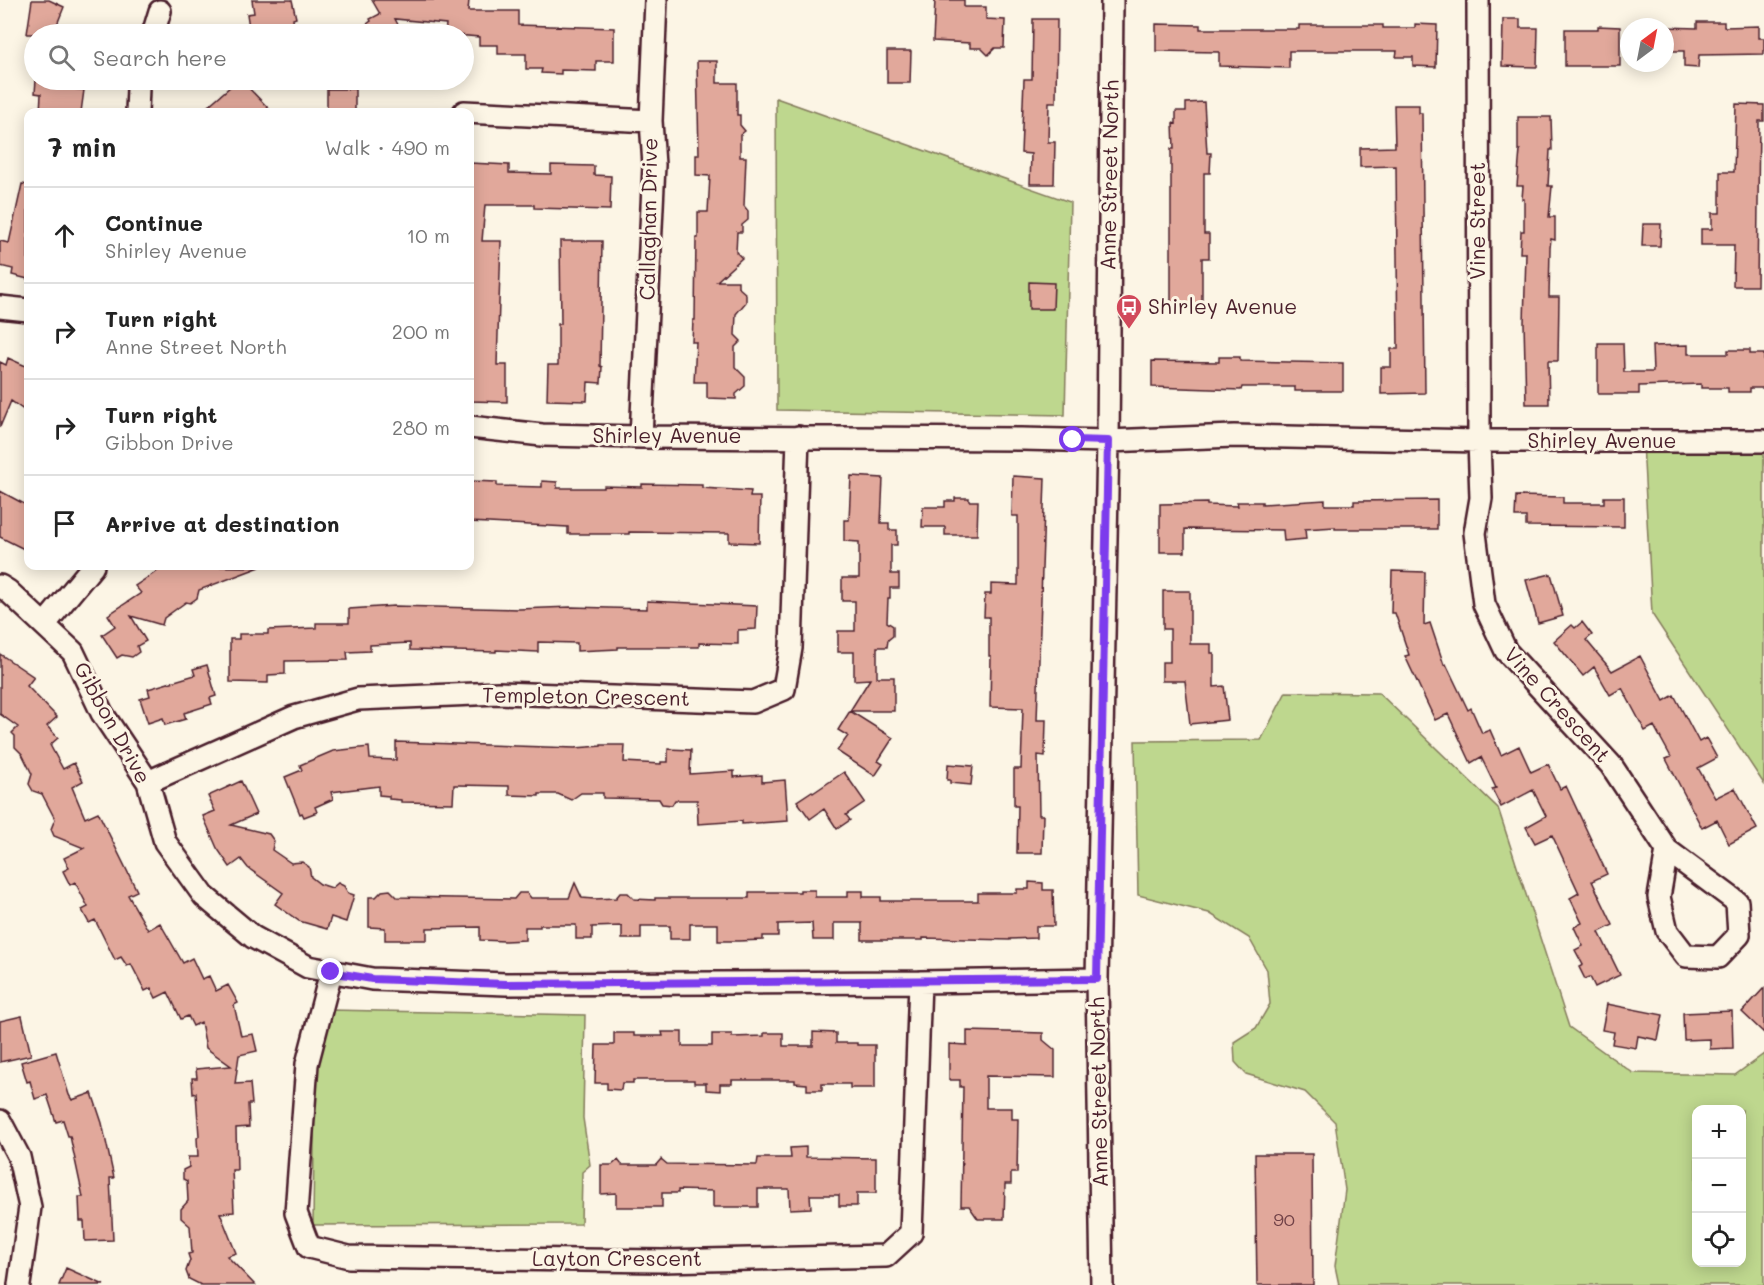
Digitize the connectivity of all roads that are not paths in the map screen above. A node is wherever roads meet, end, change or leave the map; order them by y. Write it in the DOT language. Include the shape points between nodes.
graph roads {
  1 [pos="656,0"];
  2 [pos="1112,0"];
  3 [pos="1478,0"];
  4 [pos="160,11"];
  5 [pos="156,24"];
  6 [pos="138,90"];
  7 [pos="136,108"];
  8 [pos="474,112"];
  9 [pos="651,121"];
  10 [pos="0,307"];
  11 [pos="24,310"];
  12 [pos="474,426"];
  13 [pos="641,437"];
  14 [pos="798,437"];
  15 [pos="1108,441"];
  16 [pos="1479,441"];
  17 [pos="1764,441"];
  18 [pos="90,570"];
  19 [pos="0,586"];
  20 [pos="45,624"];
  21 [pos="148,782"];
  22 [pos="1667,850"];
  23 [pos="331,972"];
  24 [pos="1097,979"];
  25 [pos="920,982"];
  26 [pos="0,1121"];
  27 [pos="19,1285"];
  28 [pos="1102,1285"];
  1 -- 9 [label="street, Callaghan Drive"];
  2 -- 15 [label="street, Anne Street North"];
  3 -- 16 [label="street, Vine Street"];
  4 -- 5 [label="street"];
  6 -- 7 [label="street"];
  8 -- 9 [label="street"];
  9 -- 13 [label="street, Callaghan Drive" via="654,165"];
  10 -- 11 [label="street"];
  12 -- 13 [label="street, Shirley Avenue" via="542,435"];
  13 -- 14 [label="street, Shirley Avenue"];
  14 -- 15 [label="street, Shirley Avenue"];
  14 -- 21 [label="street, Templeton Crescent" via="791,648 784,689 753,702 498,693 358,699 294,717"];
  15 -- 16 [label="street, Shirley Avenue" via="1234,436"];
  15 -- 24 [label="street, Anne Street North"];
  16 -- 17 [label="street, Shirley Avenue"];
  16 -- 22 [label="street, Vine Crescent" via="1481,498 1474,533 1484,604 1506,651 1611,765"];
  18 -- 20 [label="street"];
  19 -- 20 [label="street, Gibbon Drive"];
  20 -- 21 [label="street, Gibbon Drive" via="73,652 102,713"];
  21 -- 23 [label="street, Gibbon Drive" via="165,842 204,897 252,938 308,967"];
  22 -- 22 [label="street, Vine Crescent" via="1659,897 1666,931 1686,956 1718,957 1739,935 1737,902"];
  23 -- 25 [label="street, Gibbon Drive" via="372,979 506,984"];
  23 -- 25 [label="street, Layton Crescent" via="307,1064 296,1213 309,1247 349,1257 662,1261 886,1256 911,1233"];
  24 -- 25 [label="street, Gibbon Drive"];
  24 -- 28 [label="street, Anne Street North"];
  26 -- 27 [label="street" via="19,1158 30,1207"];
}
